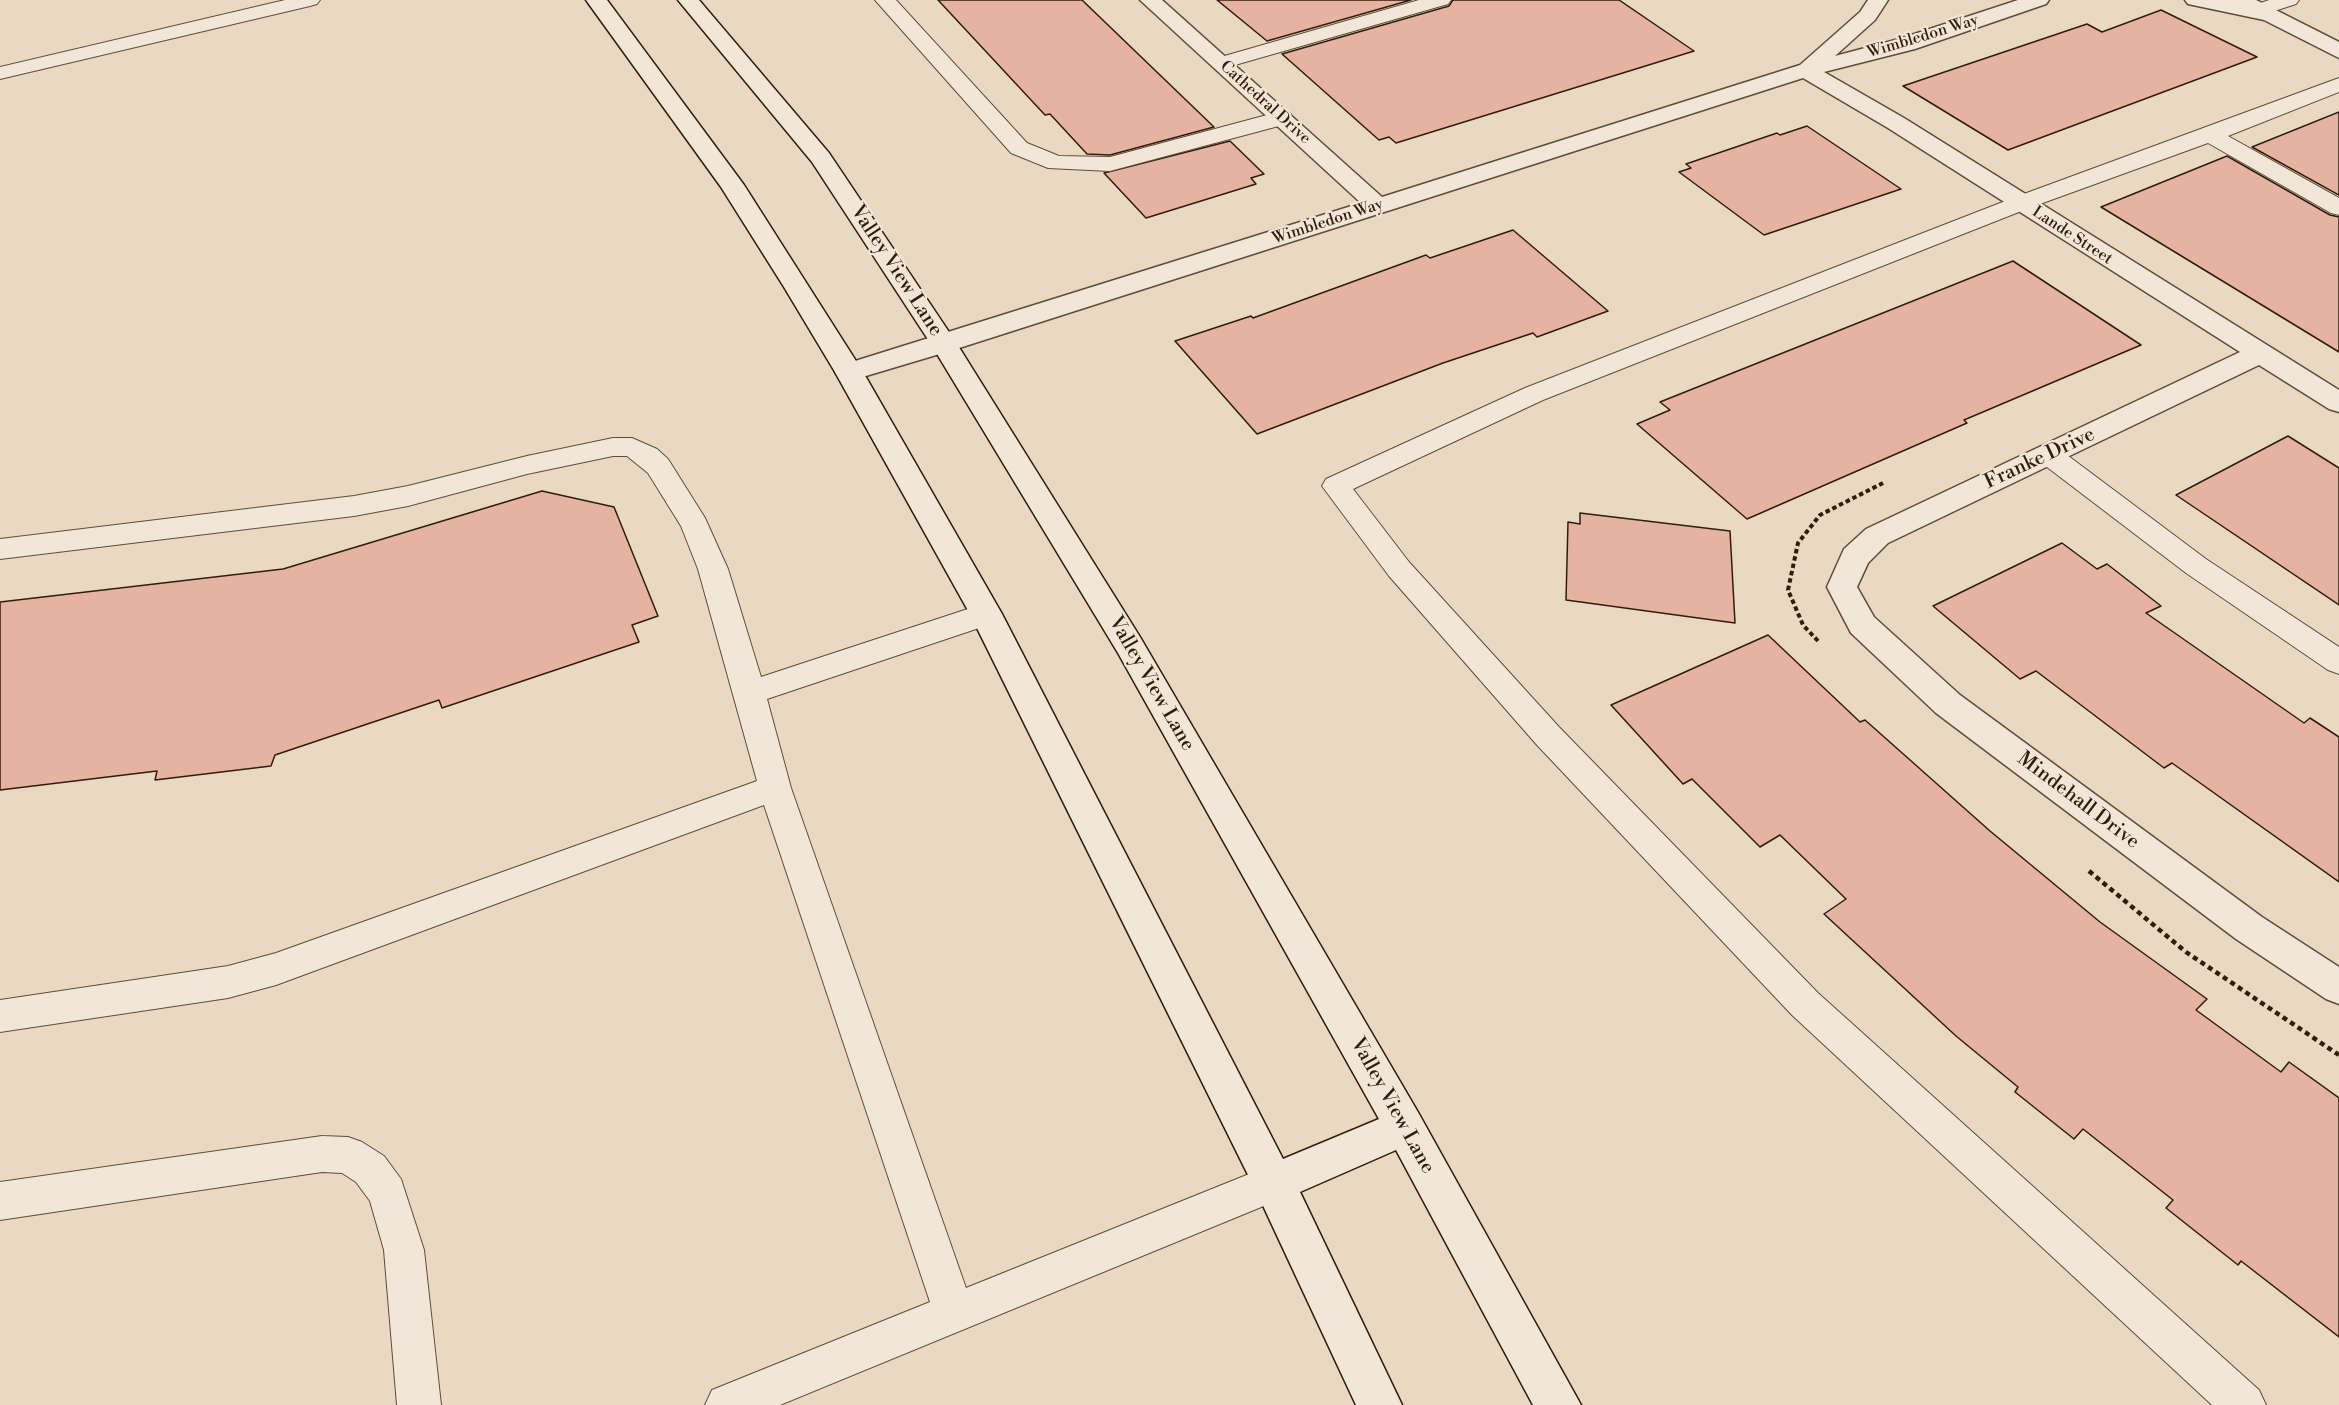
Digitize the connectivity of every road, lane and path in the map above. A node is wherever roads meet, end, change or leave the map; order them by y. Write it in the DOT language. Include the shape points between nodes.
graph roads {
  1 [pos="310,0"];
  2 [pos="596,0"];
  3 [pos="688,0"];
  4 [pos="885,0"];
  5 [pos="1150,0"];
  6 [pos="1441,0"];
  7 [pos="1878,0"];
  8 [pos="2039,0"];
  9 [pos="2194,0"];
  10 [pos="2240,0"];
  11 [pos="2289,0"];
  12 [pos="2268,14"];
  13 [pos="2339,51"];
  14 [pos="1221,63"];
  15 [pos="1805,70"];
  16 [pos="0,74"];
  17 [pos="2339,84"];
  18 [pos="1282,118"];
  19 [pos="2210,135"];
  20 [pos="2021,203"];
  21 [pos="1378,206"];
  22 [pos="2339,208"];
  23 [pos="944,344"];
  24 [pos="2259,354"];
  25 [pos="849,372"];
  26 [pos="2339,403"];
  27 [pos="2049,455"];
  28 [pos="1889,480"];
  29 [pos="0,549"];
  30 [pos="1842,587"];
  31 [pos="986,614"];
  32 [pos="1819,642"];
  33 [pos="2339,662"];
  34 [pos="750,693"];
  35 [pos="775,788"];
  36 [pos="2087,870"];
  37 [pos="2339,987"];
  38 [pos="0,1016"];
  39 [pos="2339,1055"];
  40 [pos="1405,1127"];
  41 [pos="1274,1183"];
  42 [pos="0,1201"];
  43 [pos="954,1313"];
  44 [pos="419,1405"];
  45 [pos="727,1405"];
  46 [pos="1378,1405"];
  47 [pos="1558,1405"];
  48 [pos="2244,1405"];
  1 -- 16 [label="lane"];
  2 -- 25 [label="street" via="732,185"];
  3 -- 23 [label="street, Valley View Lane" via="821,158"];
  4 -- 18 [label="lane" via="1019,148 1056,163 1110,164"];
  5 -- 14 [label="street, Cathedral Drive"];
  6 -- 14 [label="lane"];
  7 -- 15 [label="street, Wimbledon Way" via="1868,16"];
  8 -- 15 [label="street, Wimbledon Way" via="1907,44"];
  9 -- 12 [label="street"];
  10 -- 12 [label="street"];
  11 -- 12 [label="lane"];
  12 -- 13 [label="street"];
  14 -- 18 [label="street, Cathedral Drive"];
  15 -- 20 [label="street, Lande Street"];
  15 -- 21 [label="street, Wimbledon Way"];
  17 -- 19 [label="lane"];
  18 -- 21 [label="street, Cathedral Drive"];
  19 -- 20 [label="lane"];
  19 -- 22 [label="lane"];
  20 -- 24 [label="street, Lande Street"];
  20 -- 48 [label="lane" via="1534,394 1336,486 1399,569 1548,736 1805,1004"];
  21 -- 23 [label="street, Wimbledon Way"];
  23 -- 25 [label="street, Wimbledon Way"];
  23 -- 40 [label="street, Valley View Lane" via="1129,645"];
  24 -- 26 [label="street, Lande Street"];
  24 -- 27 [label="street, Franke Drive"];
  25 -- 31 [label="street"];
  27 -- 30 [label="street, Franke Drive" via="1878,536 1855,557"];
  27 -- 33 [label="lane" via="2196,566"];
  28 -- 32 [label="path" via="1820,515 1798,543 1788,590 1803,625"];
  29 -- 34 [label="lane" via="354,506 527,465 613,447 632,447 658,466 695,525 713,569"];
  30 -- 37 [label="street, Mindehall Drive" via="1862,625 1948,704 2249,928"];
  31 -- 34 [label="lane"];
  31 -- 41 [label="street"];
  34 -- 35 [label="lane"];
  35 -- 38 [label="lane" via="276,969 228,982"];
  35 -- 43 [label="lane"];
  36 -- 39 [label="path" via="2186,952"];
  40 -- 41 [label="street"];
  40 -- 47 [label="street, Valley View Lane"];
  41 -- 43 [label="lane"];
  41 -- 46 [label="street"];
  42 -- 44 [label="lane" via="322,1154 348,1155 370,1168 387,1192 404,1250"];
  43 -- 45 [label="lane"];
}
